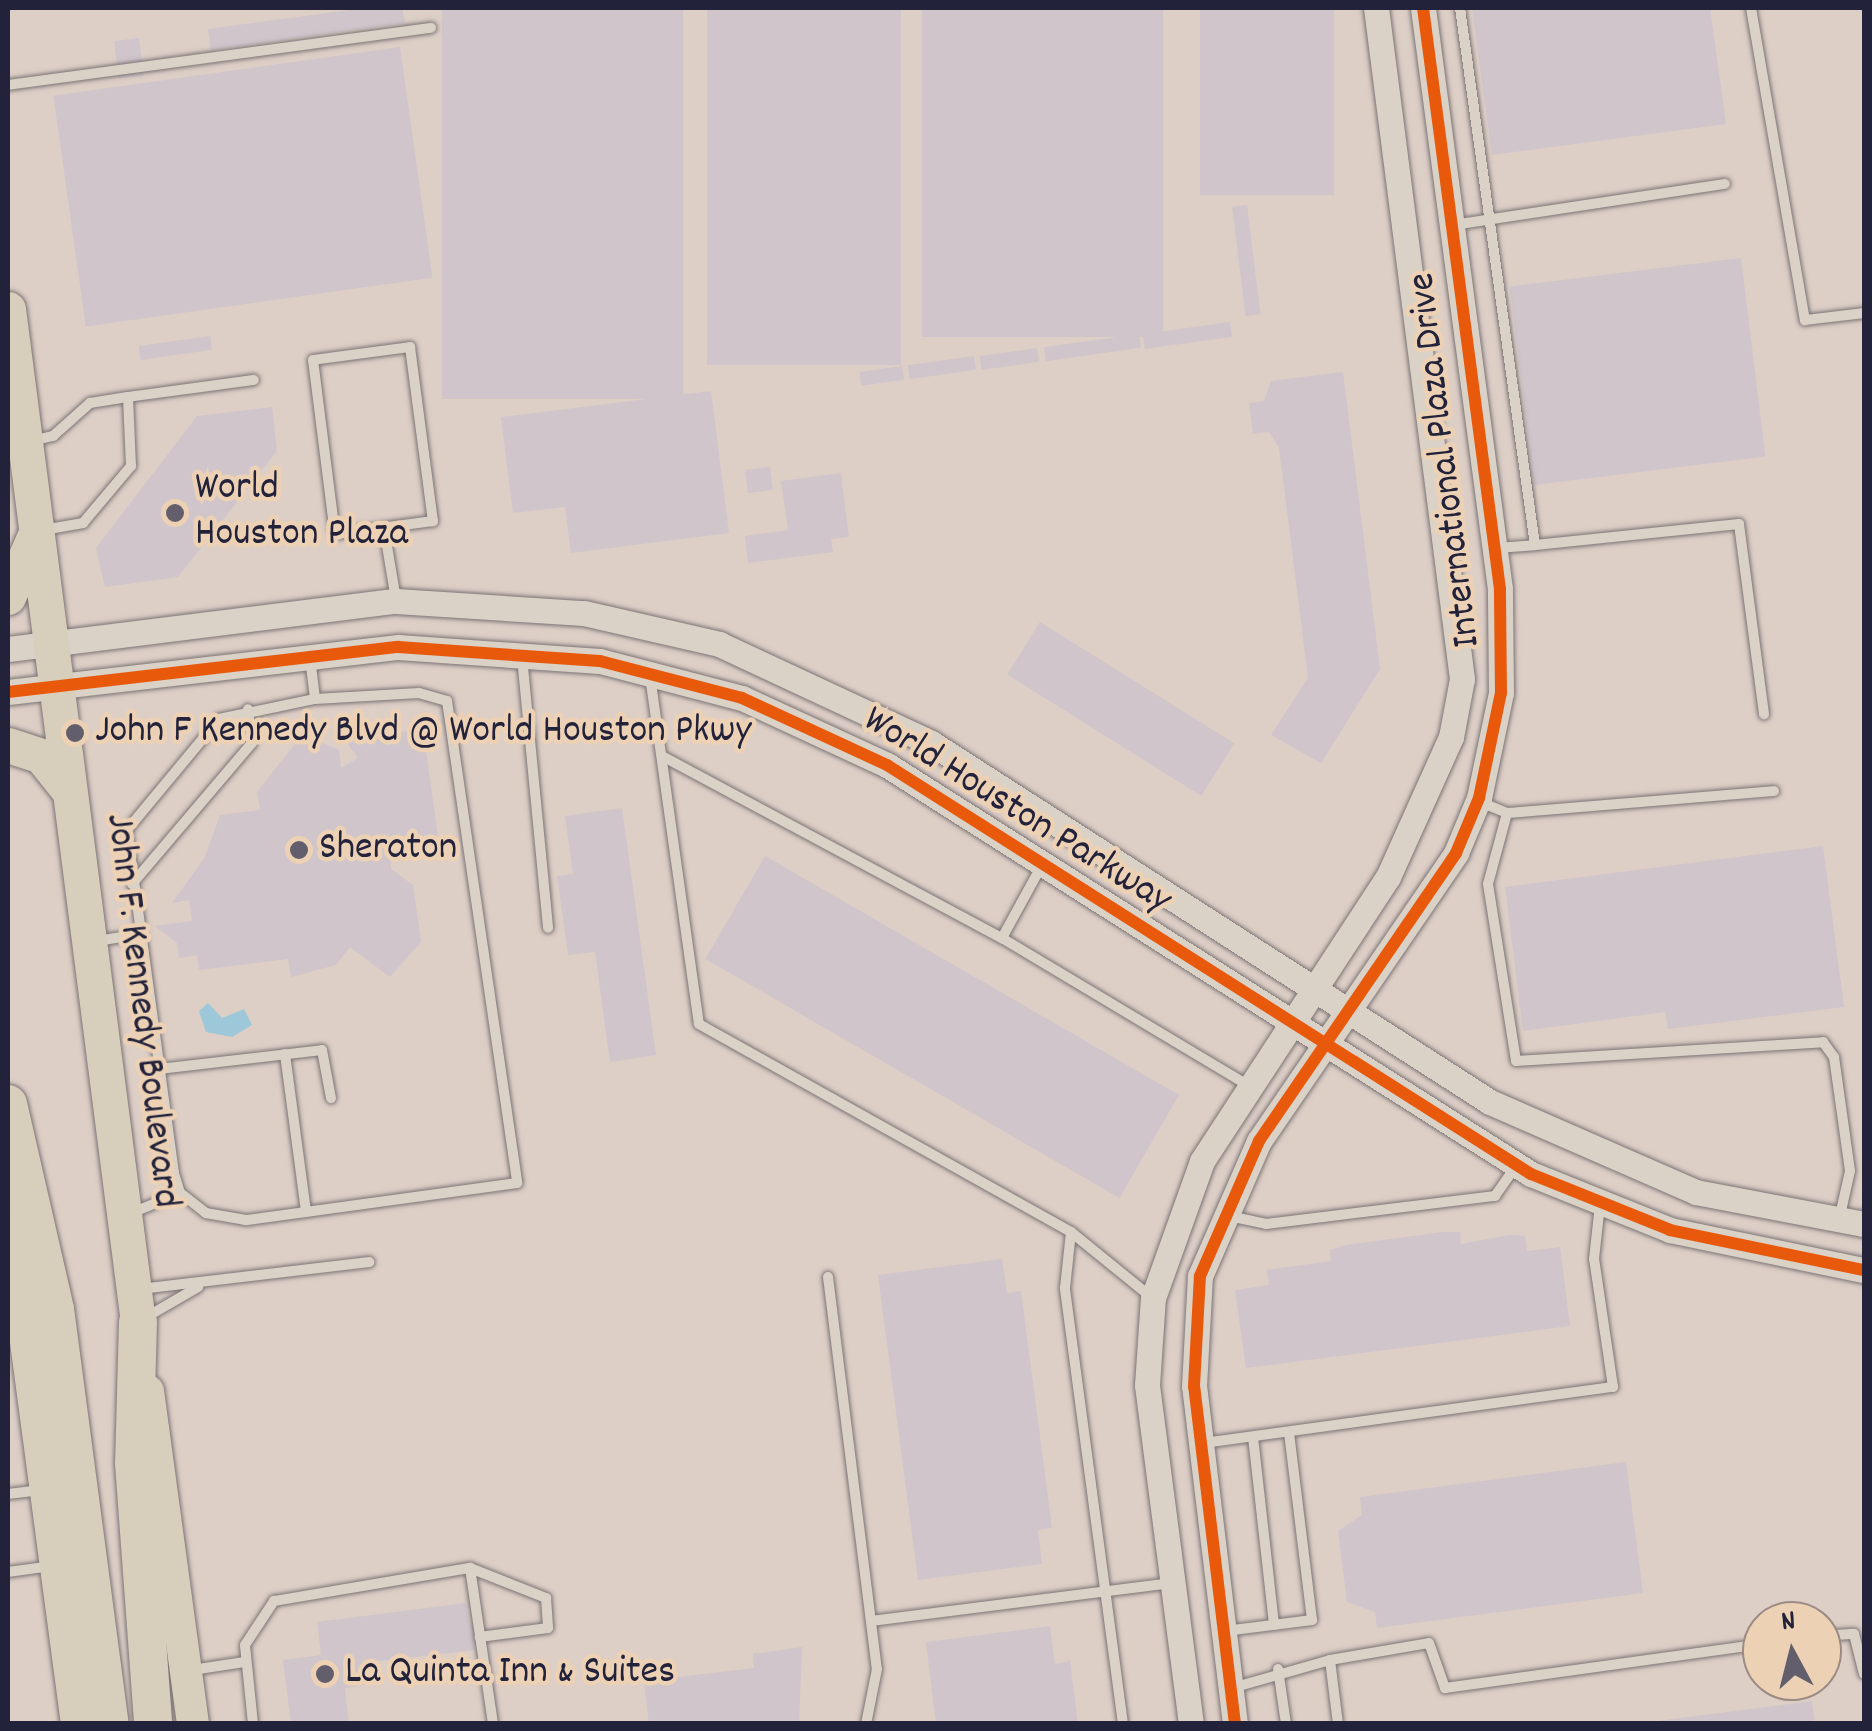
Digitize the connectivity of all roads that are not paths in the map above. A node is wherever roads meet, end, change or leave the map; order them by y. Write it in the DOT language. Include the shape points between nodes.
graph roads {
  1 [pos="1376,8"];
  2 [pos="1423,8"];
  3 [pos="1460,8"];
  4 [pos="1751,8"];
  5 [pos="431,28"];
  6 [pos="8,84"];
  7 [pos="1441,146"];
  8 [pos="1396,152"];
  9 [pos="1725,184"];
  10 [pos="1492,220"];
  11 [pos="1452,225"];
  12 [pos="8,309"];
  13 [pos="1864,313"];
  14 [pos="254,380"];
  15 [pos="128,397"];
  16 [pos="26,442"];
  17 [pos="1480,445"];
  18 [pos="1436,451"];
  19 [pos="37,528"];
  20 [pos="384,528"];
  21 [pos="1534,545"];
  22 [pos="1494,548"];
  23 [pos="8,597"];
  24 [pos="396,600"];
  25 [pos="53,643"];
  26 [pos="398,647"];
  27 [pos="8,649"];
  28 [pos="521,650"];
  29 [pos="310,652"];
  30 [pos="761,658"];
  31 [pos="650,670"];
  32 [pos="56,686"];
  33 [pos="8,692"];
  34 [pos="742,698"];
  35 [pos="314,699"];
  36 [pos="248,709"];
  37 [pos="1764,714"];
  38 [pos="1452,737"];
  39 [pos="8,745"];
  40 [pos="1493,748"];
  41 [pos="662,756"];
  42 [pos="1774,791"];
  43 [pos="70,792"];
  44 [pos="1478,802"];
  45 [pos="1508,813"];
  46 [pos="1072,831"];
  47 [pos="1042,865"];
  48 [pos="132,884"];
  49 [pos="548,928"];
  50 [pos="140,934"];
  51 [pos="1002,938"];
  52 [pos="86,942"];
  53 [pos="1311,987"];
  54 [pos="1350,1012"];
  55 [pos="1288,1022"];
  56 [pos="1325,1046"];
  57 [pos="285,1054"];
  58 [pos="159,1068"];
  59 [pos="1248,1085"];
  60 [pos="331,1098"];
  61 [pos="8,1104"];
  62 [pos="1518,1165"];
  63 [pos="1622,1166"];
  64 [pos="180,1193"];
  65 [pos="1600,1205"];
  66 [pos="8,1207"];
  67 [pos="306,1212"];
  68 [pos="124,1214"];
  69 [pos="1224,1214"];
  70 [pos="1852,1222"];
  71 [pos="1071,1232"];
  72 [pos="369,1262"];
  73 [pos="1864,1270"];
  74 [pos="828,1277"];
  75 [pos="200,1286"];
  76 [pos="1152,1298"];
  77 [pos="136,1306"];
  78 [pos="14,1311"];
  79 [pos="1194,1316"];
  80 [pos="19,1375"];
  81 [pos="1288,1432"];
  82 [pos="1253,1437"];
  83 [pos="1201,1444"];
  84 [pos="46,1490"];
  85 [pos="8,1494"];
  86 [pos="56,1565"];
  87 [pos="470,1568"];
  88 [pos="8,1572"];
  89 [pos="1173,1582"];
  90 [pos="1106,1591"];
  91 [pos="871,1621"];
  92 [pos="1274,1625"];
  93 [pos="1224,1632"];
  94 [pos="480,1637"];
  95 [pos="1180,1638"];
  96 [pos="1842,1638"];
  97 [pos="1742,1647"];
  98 [pos="1330,1660"];
  99 [pos="244,1662"];
  100 [pos="1278,1669"];
  101 [pos="186,1670"];
  102 [pos="1864,1674"];
  103 [pos="1231,1688"];
  104 [pos="107,1706"];
  105 [pos="77,1724"];
  106 [pos="154,1724"];
  107 [pos="193,1724"];
  108 [pos="252,1724"];
  109 [pos="493,1724"];
  110 [pos="866,1724"];
  111 [pos="1123,1724"];
  112 [pos="1191,1724"];
  113 [pos="1236,1724"];
  114 [pos="1286,1724"];
  115 [pos="1338,1724"];
  1 -- 8 [label="street, International Plaza Drive"];
  2 -- 7 [label="street, International Plaza Drive"];
  3 -- 10 [label="lane"];
  4 -- 13 [label="lane" via="1805,320"];
  5 -- 6 [label="lane"];
  7 -- 8 [label="street"];
  7 -- 11 [label="street, International Plaza Drive"];
  8 -- 18 [label="street, International Plaza Drive"];
  9 -- 10 [label="lane"];
  10 -- 11 [label="lane"];
  10 -- 21 [label="lane"];
  11 -- 17 [label="street, International Plaza Drive"];
  12 -- 16 [label="highway, John F. Kennedy Boulevard"];
  14 -- 15 [label="lane"];
  15 -- 16 [label="lane" via="90,403 53,436"];
  15 -- 19 [label="lane" via="130,466 83,523"];
  16 -- 19 [label="highway, John F. Kennedy Boulevard"];
  17 -- 18 [label="street"];
  17 -- 22 [label="street, International Plaza Drive"];
  18 -- 38 [label="street, International Plaza Drive" via="1462,680"];
  19 -- 23 [label="highway"];
  19 -- 25 [label="highway, John F. Kennedy Boulevard"];
  20 -- 20 [label="lane" via="433,521 410,347 312,360 335,534"];
  20 -- 24 [label="lane"];
  21 -- 22 [label="lane"];
  21 -- 37 [label="lane" via="1739,524"];
  22 -- 40 [label="street, International Plaza Drive" via="1504,641"];
  24 -- 25 [label="street, World Houston Parkway"];
  24 -- 26 [label="street"];
  24 -- 30 [label="street, World Houston Parkway" via="584,612"];
  25 -- 27 [label="street, World Houston Parkway"];
  25 -- 32 [label="highway, John F. Kennedy Boulevard"];
  26 -- 28 [label="street, World Houston Parkway"];
  26 -- 29 [label="street, World Houston Parkway"];
  28 -- 31 [label="street, World Houston Parkway"];
  28 -- 49 [label="lane"];
  29 -- 32 [label="street, World Houston Parkway"];
  29 -- 35 [label="lane"];
  30 -- 34 [label="street"];
  30 -- 46 [label="street, World Houston Parkway" via="879,713"];
  31 -- 34 [label="street, World Houston Parkway"];
  31 -- 41 [label="lane"];
  32 -- 33 [label="street, World Houston Parkway"];
  32 -- 43 [label="highway, John F. Kennedy Boulevard"];
  34 -- 47 [label="street, World Houston Parkway" via="887,766"];
  35 -- 36 [label="lane"];
  35 -- 67 [label="lane" via="419,693 447,701 517,1183"];
  36 -- 48 [label="lane" via="252,743"];
  36 -- 48 [label="lane" via="219,719 128,830"];
  38 -- 40 [label="street"];
  38 -- 53 [label="street, International Plaza Drive" via="1388,877"];
  39 -- 43 [label="highway" via="41,756"];
  40 -- 44 [label="street, International Plaza Drive"];
  41 -- 51 [label="lane"];
  41 -- 71 [label="lane" via="700,1024"];
  42 -- 45 [label="lane"];
  43 -- 52 [label="highway, John F. Kennedy Boulevard"];
  44 -- 45 [label="lane"];
  44 -- 54 [label="street, International Plaza Drive" via="1456,853"];
  45 -- 70 [label="lane" via="1488,884 1516,1060 1823,1042 1834,1057"];
  46 -- 47 [label="street"];
  46 -- 53 [label="street, World Houston Parkway"];
  47 -- 51 [label="lane"];
  47 -- 55 [label="street, World Houston Parkway"];
  48 -- 50 [label="lane"];
  50 -- 52 [label="lane"];
  50 -- 58 [label="lane"];
  51 -- 59 [label="lane"];
  52 -- 68 [label="highway, John F. Kennedy Boulevard"];
  53 -- 54 [label="street, World Houston Parkway"];
  53 -- 55 [label="street, International Plaza Drive"];
  54 -- 56 [label="street, International Plaza Drive"];
  54 -- 63 [label="street, World Houston Parkway" via="1490,1102"];
  55 -- 56 [label="street, World Houston Parkway"];
  55 -- 59 [label="street, International Plaza Drive"];
  56 -- 62 [label="street, World Houston Parkway"];
  56 -- 69 [label="street, International Plaza Drive"];
  57 -- 58 [label="lane"];
  57 -- 60 [label="lane" via="327,1052"];
  57 -- 67 [label="lane"];
  58 -- 64 [label="lane"];
  59 -- 76 [label="street, International Plaza Drive" via="1202,1161"];
  61 -- 104 [label="highway" via="55,1310"];
  62 -- 65 [label="street, World Houston Parkway"];
  62 -- 69 [label="lane" via="1496,1196 1266,1224"];
  63 -- 65 [label="street"];
  63 -- 70 [label="street, World Houston Parkway" via="1696,1192"];
  64 -- 67 [label="lane" via="226,1219"];
  64 -- 68 [label="lane"];
  65 -- 73 [label="street, World Houston Parkway" via="1732,1247"];
  65 -- 81 [label="lane" via="1594,1260 1613,1387"];
  66 -- 78 [label="main road"];
  68 -- 77 [label="highway, John F. Kennedy Boulevard"];
  69 -- 79 [label="street, International Plaza Drive"];
  71 -- 76 [label="lane"];
  71 -- 90 [label="lane" via="1064,1288"];
  72 -- 75 [label="lane"];
  74 -- 91 [label="lane"];
  75 -- 77 [label="lane"];
  75 -- 77 [label="lane"];
  76 -- 79 [label="street"];
  76 -- 89 [label="street, International Plaza Drive" via="1147,1385"];
  77 -- 101 [label="main road, John F. Kennedy Boulevard"];
  77 -- 106 [label="highway" via="134,1464"];
  78 -- 80 [label="main road"];
  79 -- 83 [label="street, International Plaza Drive"];
  80 -- 84 [label="main road"];
  81 -- 82 [label="lane"];
  81 -- 92 [label="lane" via="1314,1614"];
  82 -- 83 [label="lane"];
  82 -- 92 [label="lane"];
  83 -- 93 [label="street, International Plaza Drive"];
  84 -- 85 [label="lane"];
  84 -- 86 [label="main road"];
  86 -- 88 [label="lane"];
  86 -- 105 [label="main road"];
  87 -- 94 [label="lane"];
  87 -- 94 [label="lane" via="546,1598 548,1628"];
  87 -- 99 [label="lane" via="285,1596 249,1632"];
  89 -- 90 [label="lane"];
  89 -- 95 [label="street, International Plaza Drive"];
  90 -- 91 [label="lane"];
  90 -- 111 [label="lane"];
  91 -- 110 [label="lane" via="876,1669"];
  92 -- 93 [label="lane"];
  93 -- 95 [label="street"];
  93 -- 103 [label="street, International Plaza Drive"];
  94 -- 109 [label="lane"];
  95 -- 112 [label="street, International Plaza Drive"];
  96 -- 102 [label="lane" via="1860,1639"];
  97 -- 98 [label="lane" via="1445,1688 1429,1643"];
  98 -- 100 [label="lane"];
  98 -- 115 [label="lane"];
  99 -- 101 [label="lane"];
  99 -- 108 [label="lane"];
  100 -- 103 [label="lane"];
  100 -- 114 [label="lane"];
  101 -- 107 [label="main road, John F. Kennedy Boulevard"];
  103 -- 113 [label="street, International Plaza Drive"];
}
